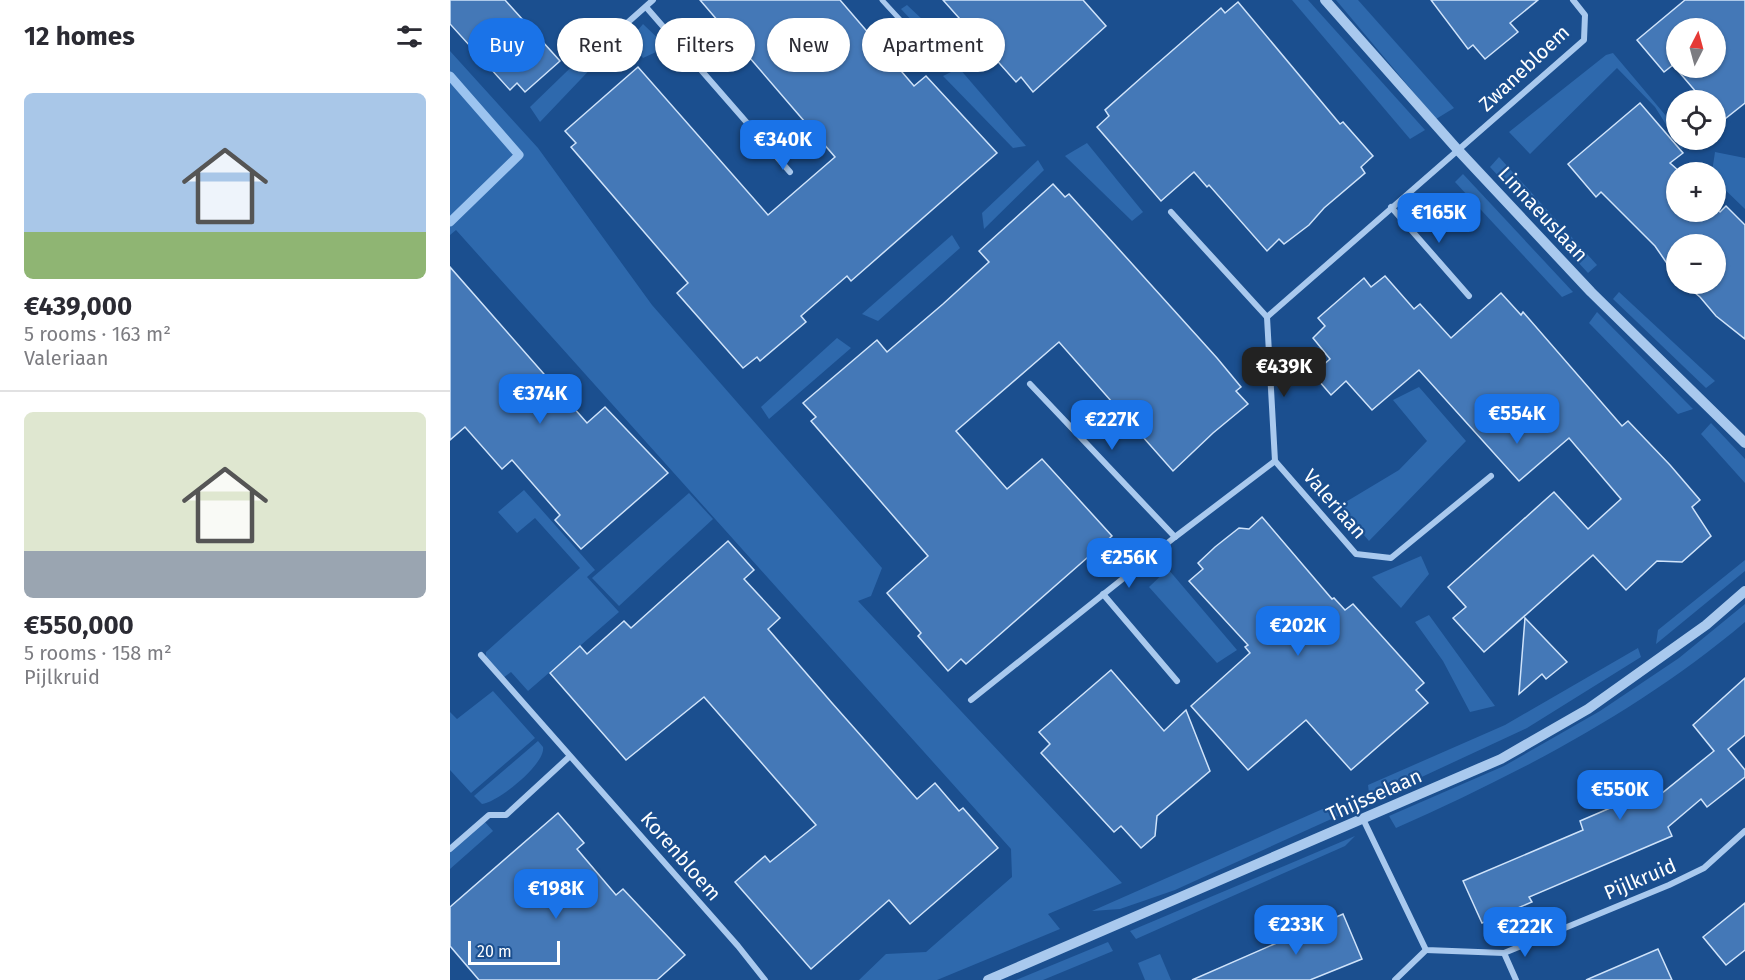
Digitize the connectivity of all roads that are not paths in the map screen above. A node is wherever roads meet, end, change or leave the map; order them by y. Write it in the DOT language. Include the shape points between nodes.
graph roads {
  1 [pos="653,0"];
  2 [pos="882,0"];
  3 [pos="1325,0"];
  4 [pos="1573,0"];
  5 [pos="646,8"];
  6 [pos="634,18"];
  7 [pos="899,18"];
  8 [pos="1456,149"];
  9 [pos="790,172"];
  10 [pos="1390,207"];
  11 [pos="1171,212"];
  12 [pos="1468,296"];
  13 [pos="1268,317"];
  14 [pos="1030,384"];
  15 [pos="1745,443"];
  16 [pos="1275,461"];
  17 [pos="1491,476"];
  18 [pos="1175,537"];
  19 [pos="1745,591"];
  20 [pos="1104,594"];
  21 [pos="481,655"];
  22 [pos="1177,681"];
  23 [pos="971,700"];
  24 [pos="569,757"];
  25 [pos="1363,819"];
  26 [pos="1745,831"];
  27 [pos="450,849"];
  28 [pos="1426,950"];
  29 [pos="1504,953"];
  30 [pos="765,980"];
  31 [pos="988,980"];
  32 [pos="1395,980"];
  33 [pos="1516,980"];
  1 -- 5 [label="street"];
  2 -- 7 [label="street"];
  3 -- 8 [label="street, Linnaeuslaan"];
  4 -- 8 [label="street, Zwanebloem" via="1585,15 1584,40"];
  5 -- 6 [label="street"];
  5 -- 9 [label="street"];
  8 -- 10 [label="street"];
  8 -- 15 [label="street, Linnaeuslaan" via="1591,292"];
  10 -- 12 [label="street"];
  10 -- 13 [label="street"];
  11 -- 13 [label="street"];
  13 -- 16 [label="street"];
  14 -- 18 [label="street"];
  16 -- 17 [label="street, Valeriaan" via="1356,554 1392,558"];
  16 -- 18 [label="street"];
  18 -- 20 [label="street"];
  19 -- 25 [label="street, Thijsselaan" via="1706,625 1588,709 1501,759"];
  20 -- 22 [label="street"];
  20 -- 23 [label="street"];
  21 -- 24 [label="street, Korenbloem"];
  24 -- 27 [label="street" via="506,815 489,814"];
  24 -- 30 [label="street, Korenbloem"];
  25 -- 28 [label="street"];
  25 -- 31 [label="street, Thijsselaan"];
  26 -- 29 [label="street, Pijlkruid" via="1695,872"];
  28 -- 29 [label="street, Pijlkruid"];
  28 -- 32 [label="street"];
  29 -- 33 [label="street"];
}
